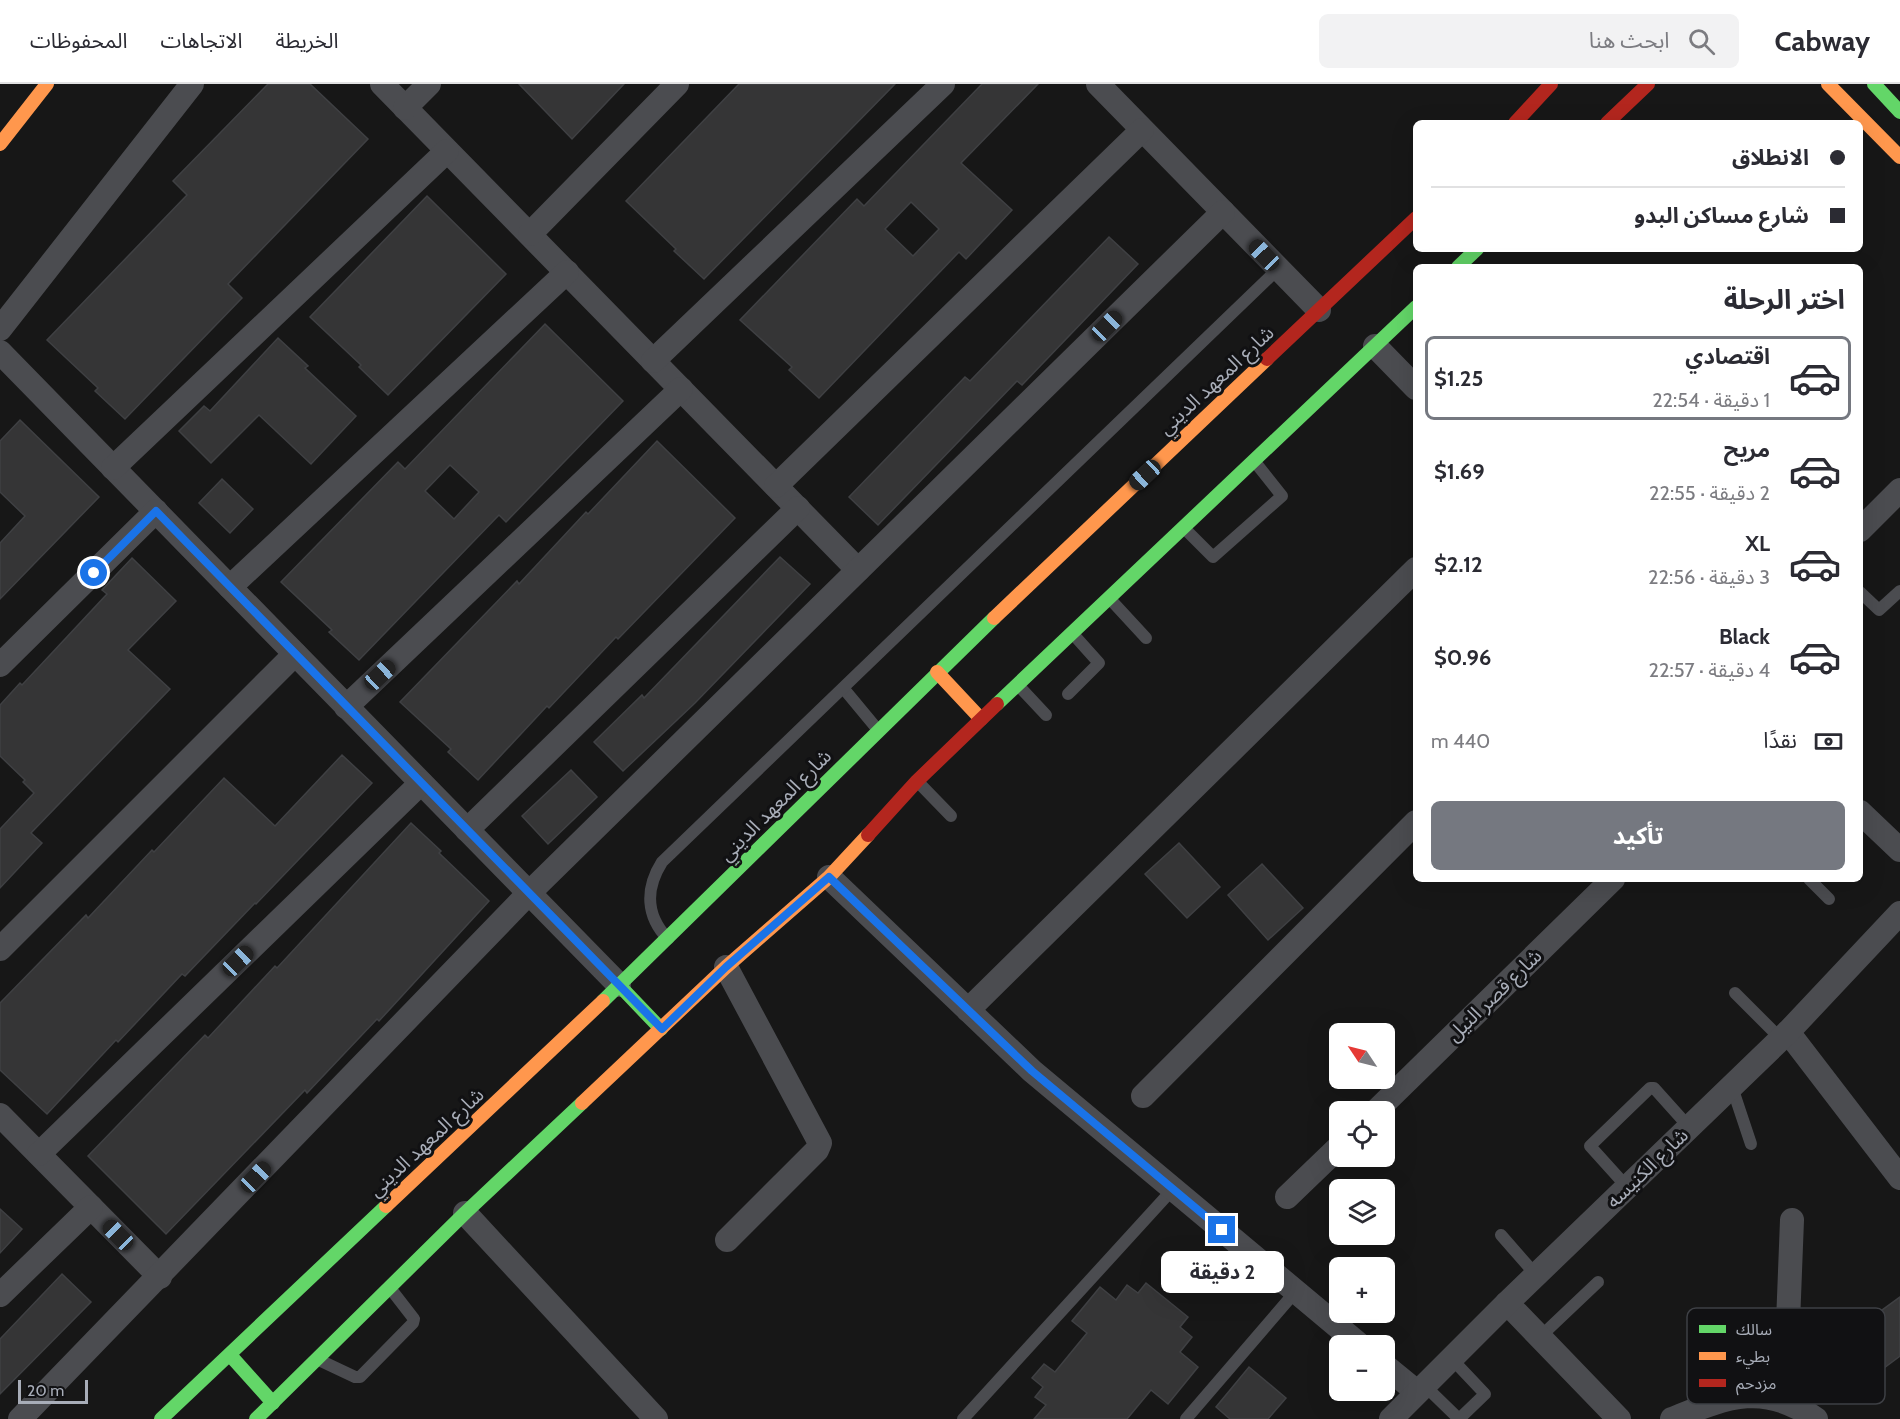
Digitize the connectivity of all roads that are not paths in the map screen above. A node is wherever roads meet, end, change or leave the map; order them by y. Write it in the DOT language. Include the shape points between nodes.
graph roads {
  1 [pos="47,84"];
  2 [pos="192,84"];
  3 [pos="382,84"];
  4 [pos="429,84"];
  5 [pos="677,84"];
  6 [pos="943,84"];
  7 [pos="1098,84"];
  8 [pos="1551,84"];
  9 [pos="1648,84"];
  10 [pos="1828,84"];
  11 [pos="405,108"];
  12 [pos="1518,120"];
  13 [pos="1611,120"];
  14 [pos="1143,130"];
  15 [pos="0,144"];
  16 [pos="447,150"];
  17 [pos="1900,156"];
  18 [pos="1223,212"];
  19 [pos="1413,221"];
  20 [pos="530,234"];
  21 [pos="1474,252"];
  22 [pos="1461,264"];
  23 [pos="1278,269"];
  24 [pos="567,272"];
  25 [pos="1319,310"];
  26 [pos="1413,310"];
  27 [pos="0,329"];
  28 [pos="1375,346"];
  29 [pos="0,352"];
  30 [pos="654,361"];
  31 [pos="1413,385"];
  32 [pos="681,389"];
  33 [pos="1254,460"];
  34 [pos="113,468"];
  35 [pos="776,486"];
  36 [pos="1900,490"];
  37 [pos="798,508"];
  38 [pos="156,511"];
  39 [pos="1183,527"];
  40 [pos="1863,527"];
  41 [pos="858,570"];
  42 [pos="1413,572"];
  43 [pos="230,587"];
  44 [pos="1900,591"];
  45 [pos="1863,595"];
  46 [pos="1109,597"];
  47 [pos="1072,633"];
  48 [pos="1146,638"];
  49 [pos="295,654"];
  50 [pos="0,665"];
  51 [pos="937,672"];
  52 [pos="1017,684"];
  53 [pos="844,689"];
  54 [pos="1068,694"];
  55 [pos="346,707"];
  56 [pos="1046,715"];
  57 [pos="981,719"];
  58 [pos="879,730"];
  59 [pos="917,781"];
  60 [pos="421,783"];
  61 [pos="1863,815"];
  62 [pos="951,816"];
  63 [pos="1413,825"];
  64 [pos="467,830"];
  65 [pos="1900,850"];
  66 [pos="829,877"];
  67 [pos="1610,882"];
  68 [pos="1812,882"];
  69 [pos="529,893"];
  70 [pos="1829,898"];
  71 [pos="1900,913"];
  72 [pos="668,939"];
  73 [pos="0,949"];
  74 [pos="726,967"];
  75 [pos="619,985"];
  76 [pos="1735,993"];
  77 [pos="968,1010"];
  78 [pos="662,1029"];
  79 [pos="1784,1036"];
  80 [pos="1732,1087"];
  81 [pos="1143,1096"];
  82 [pos="1386,1101"];
  83 [pos="0,1115"];
  84 [pos="1689,1127"];
  85 [pos="1751,1144"];
  86 [pos="39,1154"];
  87 [pos="1329,1157"];
  88 [pos="1900,1178"];
  89 [pos="1627,1187"];
  90 [pos="1173,1189"];
  91 [pos="1287,1197"];
  92 [pos="91,1207"];
  93 [pos="465,1213"];
  94 [pos="1792,1220"];
  95 [pos="1501,1235"];
  96 [pos="727,1240"];
  97 [pos="1536,1275"];
  98 [pos="160,1277"];
  99 [pos="1598,1282"];
  100 [pos="390,1288"];
  101 [pos="1296,1291"];
  102 [pos="0,1295"];
  103 [pos="1507,1303"];
  104 [pos="1789,1308"];
  105 [pos="1348,1335"];
  106 [pos="1540,1337"];
  107 [pos="230,1355"];
  108 [pos="1451,1358"];
  109 [pos="318,1359"];
  110 [pos="1395,1372"];
  111 [pos="1421,1389"];
  112 [pos="273,1403"];
  113 [pos="1710,1404"];
  114 [pos="1792,1404"];
  115 [pos="20,1419"];
  116 [pos="161,1419"];
  117 [pos="256,1419"];
  118 [pos="656,1419"];
  119 [pos="963,1419"];
  120 [pos="1186,1419"];
  121 [pos="1391,1419"];
  122 [pos="1619,1419"];
  123 [pos="1672,1419"];
  124 [pos="1816,1419"];
  1 -- 15 [label="street"];
  2 -- 27 [label="street"];
  3 -- 11 [label="street"];
  4 -- 11 [label="street"];
  5 -- 20 [label="street"];
  6 -- 30 [label="street"];
  7 -- 14 [label="street"];
  8 -- 12 [label="street"];
  9 -- 13 [label="street"];
  10 -- 17 [label="street"];
  11 -- 16 [label="street"];
  14 -- 18 [label="street"];
  14 -- 35 [label="street"];
  16 -- 20 [label="street"];
  16 -- 34 [label="street"];
  18 -- 23 [label="street"];
  18 -- 41 [label="street"];
  19 -- 25 [label="street, شارع المعهد الديني"];
  20 -- 24 [label="street"];
  21 -- 22 [label="street"];
  23 -- 25 [label="street"];
  23 -- 53 [label="lane"];
  24 -- 30 [label="street"];
  24 -- 43 [label="street"];
  25 -- 51 [label="street, شارع المعهد الديني"];
  26 -- 28 [label="street"];
  28 -- 31 [label="street"];
  28 -- 33 [label="street"];
  29 -- 34 [label="street"];
  30 -- 32 [label="street"];
  32 -- 35 [label="street"];
  32 -- 55 [label="street"];
  33 -- 39 [label="street"];
  33 -- 39 [label="lane" via="1282,496 1213,556"];
  34 -- 38 [label="street"];
  35 -- 37 [label="street"];
  36 -- 40 [label="street"];
  37 -- 41 [label="street"];
  37 -- 64 [label="street"];
  38 -- 43 [label="street"];
  38 -- 50 [label="street"];
  39 -- 46 [label="street"];
  41 -- 69 [label="street"];
  42 -- 77 [label="street"];
  43 -- 49 [label="street"];
  44 -- 45 [label="lane" via="1879,610"];
  46 -- 47 [label="street"];
  46 -- 48 [label="lane"];
  47 -- 52 [label="street"];
  47 -- 54 [label="lane" via="1099,663"];
  49 -- 55 [label="street"];
  49 -- 73 [label="street"];
  51 -- 57 [label="street"];
  51 -- 58 [label="street, شارع المعهد الديني"];
  52 -- 56 [label="lane"];
  52 -- 57 [label="street"];
  53 -- 58 [label="lane"];
  53 -- 72 [label="lane" via="662,862 650,885 650,909"];
  55 -- 60 [label="street"];
  57 -- 59 [label="street"];
  58 -- 72 [label="street, شارع المعهد الديني"];
  59 -- 62 [label="lane"];
  59 -- 66 [label="street"];
  60 -- 64 [label="street"];
  60 -- 86 [label="street"];
  61 -- 65 [label="street"];
  63 -- 81 [label="street"];
  64 -- 69 [label="street"];
  66 -- 74 [label="street"];
  66 -- 77 [label="street"];
  67 -- 82 [label="street, شارع قصر النيل"];
  68 -- 70 [label="lane"];
  69 -- 75 [label="street"];
  69 -- 98 [label="street"];
  71 -- 79 [label="street, شارع الكنيسه"];
  72 -- 75 [label="street, شارع المعهد الديني"];
  74 -- 78 [label="street"];
  74 -- 96 [label="street" via="820,1143"];
  75 -- 78 [label="street"];
  75 -- 107 [label="street, شارع المعهد الديني"];
  76 -- 79 [label="lane"];
  77 -- 90 [label="street" via="1032,1071"];
  78 -- 93 [label="street"];
  79 -- 80 [label="street, شارع الكنيسه"];
  79 -- 88 [label="street"];
  80 -- 84 [label="street, شارع الكنيسه"];
  80 -- 85 [label="lane"];
  83 -- 86 [label="street"];
  84 -- 89 [label="street, شارع الكنيسه"];
  84 -- 89 [label="lane" via="1654,1088 1641,1096 1590,1146"];
  86 -- 92 [label="street"];
  87 -- 91 [label="street"];
  89 -- 97 [label="street, شارع الكنيسه"];
  90 -- 101 [label="street"];
  90 -- 119 [label="lane"];
  92 -- 98 [label="street"];
  92 -- 102 [label="street"];
  93 -- 100 [label="street"];
  93 -- 118 [label="street"];
  94 -- 104 [label="street"];
  95 -- 97 [label="lane"];
  97 -- 103 [label="street, شارع الكنيسه"];
  98 -- 115 [label="street"];
  99 -- 106 [label="lane"];
  100 -- 109 [label="street"];
  100 -- 109 [label="lane" via="414,1321 360,1377"];
  101 -- 105 [label="street"];
  101 -- 120 [label="lane"];
  103 -- 106 [label="street"];
  103 -- 108 [label="street, شارع الكنيسه"];
  106 -- 122 [label="street"];
  107 -- 112 [label="street"];
  107 -- 116 [label="street, شارع المعهد الديني"];
  108 -- 111 [label="street, شارع الكنيسه"];
  108 -- 111 [label="lane" via="1485,1394 1459,1419"];
  109 -- 112 [label="street"];
  110 -- 111 [label="street"];
  111 -- 121 [label="street, شارع الكنيسه"];
  112 -- 117 [label="street"];
  113 -- 123 [label="street"];
  114 -- 124 [label="street"];
}
